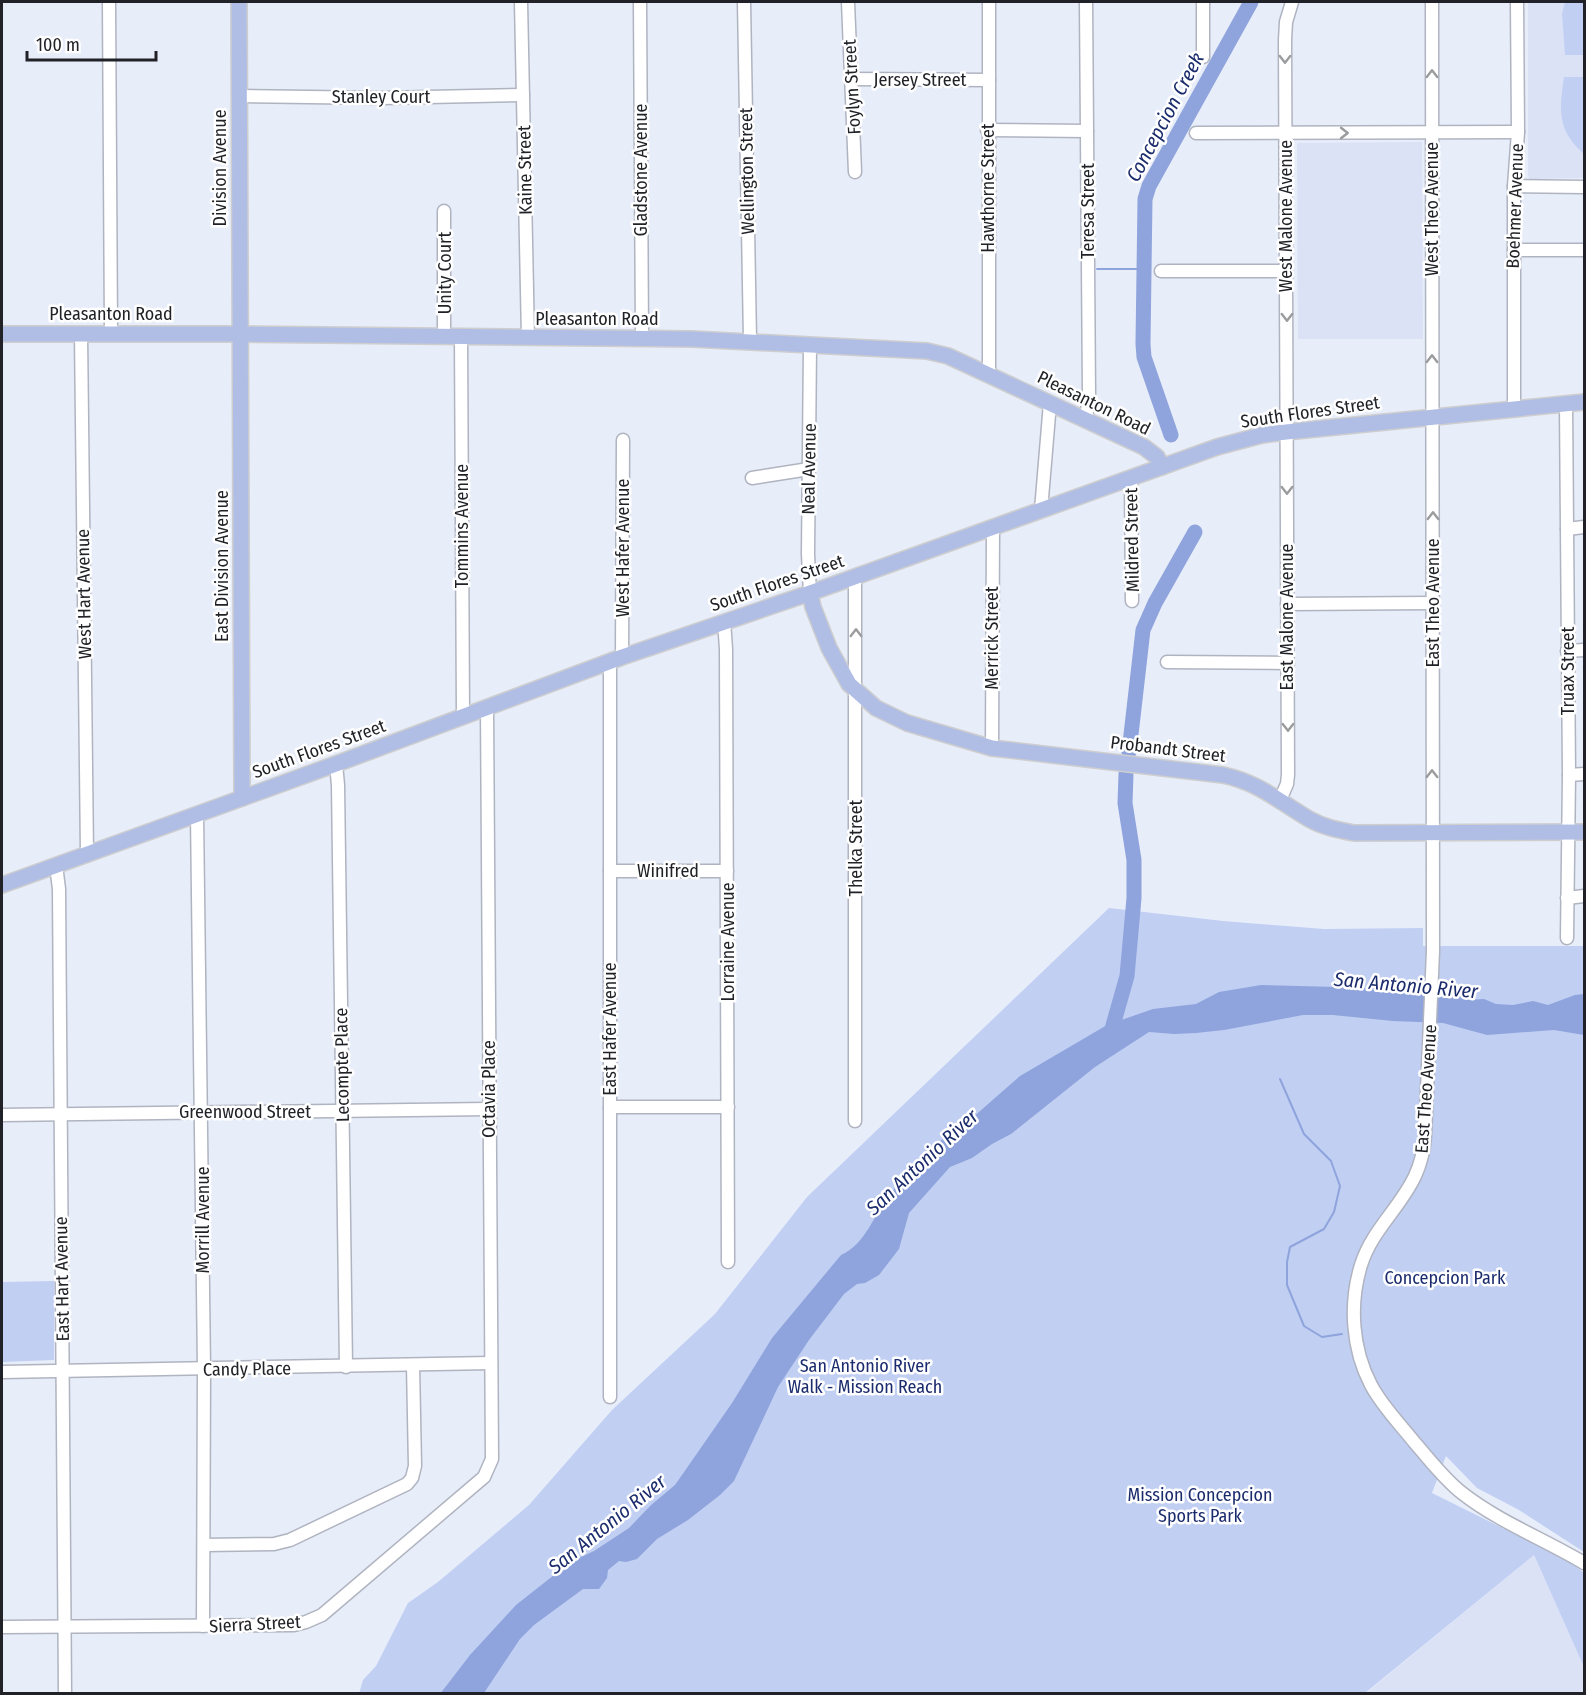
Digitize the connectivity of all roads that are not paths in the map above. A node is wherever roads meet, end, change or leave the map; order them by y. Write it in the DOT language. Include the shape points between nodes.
graph roads {
  1 [pos="109,2"];
  2 [pos="239,2"];
  3 [pos="521,2"];
  4 [pos="640,2"];
  5 [pos="744,2"];
  6 [pos="848,2"];
  7 [pos="989,2"];
  8 [pos="1086,2"];
  9 [pos="1203,2"];
  10 [pos="1292,2"];
  11 [pos="1432,2"];
  12 [pos="1517,2"];
  13 [pos="1203,57"];
  14 [pos="851,80"];
  15 [pos="989,80"];
  16 [pos="239,96"];
  17 [pos="524,96"];
  18 [pos="987,130"];
  19 [pos="1087,131"];
  20 [pos="1432,132"];
  21 [pos="1518,132"];
  22 [pos="1196,133"];
  23 [pos="1286,133"];
  24 [pos="855,172"];
  25 [pos="1514,186"];
  26 [pos="1584,187"];
  27 [pos="444,211"];
  28 [pos="1514,250"];
  29 [pos="1584,250"];
  30 [pos="1161,271"];
  31 [pos="1287,271"];
  32 [pos="2,334"];
  33 [pos="81,334"];
  34 [pos="111,334"];
  35 [pos="240,334"];
  36 [pos="444,336"];
  37 [pos="461,336"];
  38 [pos="528,338"];
  39 [pos="642,338"];
  40 [pos="750,340"];
  41 [pos="810,345"];
  42 [pos="989,375"];
  43 [pos="1584,402"];
  44 [pos="1050,403"];
  45 [pos="1566,404"];
  46 [pos="1514,410"];
  47 [pos="1433,417"];
  48 [pos="1086,420"];
  49 [pos="1286,432"];
  50 [pos="623,440"];
  51 [pos="1162,466"];
  52 [pos="809,469"];
  53 [pos="752,478"];
  54 [pos="1131,478"];
  55 [pos="1041,510"];
  56 [pos="993,527"];
  57 [pos="1584,527"];
  58 [pos="1567,528"];
  59 [pos="855,576"];
  60 [pos="810,592"];
  61 [pos="1132,601"];
  62 [pos="1432,603"];
  63 [pos="1287,604"];
  64 [pos="724,621"];
  65 [pos="1584,650"];
  66 [pos="1568,651"];
  67 [pos="616,660"];
  68 [pos="1167,662"];
  69 [pos="1288,663"];
  70 [pos="856,691"];
  71 [pos="487,707"];
  72 [pos="463,716"];
  73 [pos="992,748"];
  74 [pos="336,764"];
  75 [pos="1584,774"];
  76 [pos="1569,775"];
  77 [pos="242,798"];
  78 [pos="1280,800"];
  79 [pos="198,814"];
  80 [pos="1568,832"];
  81 [pos="1584,832"];
  82 [pos="1432,833"];
  83 [pos="87,854"];
  84 [pos="56,866"];
  85 [pos="610,871"];
  86 [pos="727,872"];
  87 [pos="2,885"];
  88 [pos="1584,897"];
  89 [pos="1567,898"];
  90 [pos="1567,938"];
  91 [pos="610,1107"];
  92 [pos="728,1107"];
  93 [pos="489,1110"];
  94 [pos="343,1111"];
  95 [pos="202,1112"];
  96 [pos="60,1114"];
  97 [pos="2,1115"];
  98 [pos="855,1121"];
  99 [pos="728,1262"];
  100 [pos="492,1363"];
  101 [pos="413,1365"];
  102 [pos="346,1367"];
  103 [pos="204,1369"];
  104 [pos="63,1371"];
  105 [pos="2,1372"];
  106 [pos="610,1397"];
  107 [pos="489,1470"];
  108 [pos="204,1545"];
  109 [pos="1584,1563"];
  110 [pos="203,1626"];
  111 [pos="2,1627"];
  112 [pos="65,1627"];
  113 [pos="65,1694"];
  1 -- 34 [label="street"];
  2 -- 16 [label="main road, Division Avenue"];
  3 -- 17 [label="street, Kaine Street"];
  4 -- 39 [label="street, Gladstone Avenue"];
  5 -- 40 [label="street, Wellington Street"];
  6 -- 14 [label="street, Foylyn Street"];
  7 -- 15 [label="street, Hawthorne Street"];
  8 -- 19 [label="street, Teresa Street"];
  9 -- 13 [label="street"];
  10 -- 23 [label="street, West Malone Avenue, one-way" via="1285,40"];
  20 -- 11 [label="street, West Theo Avenue, one-way"];
  12 -- 21 [label="street, Boehmer Avenue"];
  14 -- 15 [label="street, Jersey Street"];
  14 -- 24 [label="street, Foylyn Street"];
  15 -- 18 [label="street, Hawthorne Street"];
  16 -- 17 [label="street, Stanley Court"];
  16 -- 35 [label="main road, Division Avenue"];
  17 -- 38 [label="street, Kaine Street"];
  18 -- 19 [label="street"];
  18 -- 42 [label="street, Hawthorne Street"];
  19 -- 48 [label="street, Teresa Street"];
  20 -- 21 [label="street"];
  23 -- 20 [label="street, one-way"];
  47 -- 20 [label="street, West Theo Avenue, one-way"];
  21 -- 25 [label="street, Boehmer Avenue"];
  22 -- 23 [label="street"];
  23 -- 31 [label="street, West Malone Avenue"];
  25 -- 26 [label="street"];
  25 -- 28 [label="street, Boehmer Avenue"];
  27 -- 36 [label="street, Unity Court"];
  28 -- 29 [label="street"];
  28 -- 46 [label="street, Boehmer Avenue"];
  30 -- 31 [label="street"];
  31 -- 49 [label="street, West Malone Avenue, one-way"];
  32 -- 33 [label="main road, Pleasanton Road"];
  33 -- 34 [label="main road, Pleasanton Road"];
  33 -- 83 [label="street, West Hart Avenue"];
  34 -- 35 [label="main road, Pleasanton Road"];
  35 -- 36 [label="main road, Pleasanton Road"];
  35 -- 77 [label="main road, East Division Avenue"];
  36 -- 37 [label="main road, Pleasanton Road"];
  37 -- 38 [label="main road, Pleasanton Road"];
  37 -- 72 [label="street, Tommins Avenue"];
  38 -- 39 [label="main road, Pleasanton Road"];
  39 -- 40 [label="main road, Pleasanton Road"];
  40 -- 41 [label="main road, Pleasanton Road"];
  41 -- 42 [label="main road, Pleasanton Road" via="936,352"];
  41 -- 52 [label="street, Neal Avenue"];
  42 -- 44 [label="main road, Pleasanton Road"];
  43 -- 45 [label="main road, South Flores Street"];
  44 -- 48 [label="main road, Pleasanton Road"];
  44 -- 55 [label="street"];
  45 -- 46 [label="main road, South Flores Street"];
  45 -- 58 [label="street, Truax Street"];
  46 -- 47 [label="main road, South Flores Street"];
  47 -- 49 [label="main road, South Flores Street"];
  62 -- 47 [label="street, East Theo Avenue, one-way"];
  48 -- 51 [label="main road, Pleasanton Road" via="1144,447"];
  49 -- 51 [label="main road, South Flores Street" via="1230,443"];
  49 -- 63 [label="street, East Malone Avenue, one-way"];
  50 -- 67 [label="street, West Hafer Avenue"];
  51 -- 54 [label="main road, South Flores Street"];
  52 -- 53 [label="street"];
  52 -- 60 [label="street, Neal Avenue"];
  54 -- 55 [label="main road, South Flores Street"];
  54 -- 61 [label="street, Mildred Street"];
  55 -- 56 [label="main road, South Flores Street"];
  56 -- 59 [label="main road, South Flores Street"];
  56 -- 73 [label="street, Merrick Street"];
  57 -- 58 [label="street"];
  58 -- 66 [label="street, Truax Street"];
  59 -- 60 [label="main road, South Flores Street"];
  70 -- 59 [label="street, Thelka Street, one-way"];
  60 -- 64 [label="main road, South Flores Street"];
  60 -- 70 [label="main road, Probandt Street" via="829,648"];
  62 -- 63 [label="street"];
  82 -- 62 [label="street, East Theo Avenue, one-way"];
  63 -- 69 [label="street, East Malone Avenue"];
  64 -- 67 [label="main road, South Flores Street"];
  64 -- 86 [label="street, Lorraine Avenue"];
  65 -- 66 [label="street"];
  66 -- 76 [label="street, Truax Street"];
  67 -- 71 [label="main road, South Flores Street"];
  67 -- 85 [label="street, East Hafer Avenue"];
  68 -- 69 [label="street"];
  69 -- 78 [label="street, East Malone Avenue, one-way" via="1288,775"];
  70 -- 73 [label="main road, Probandt Street" via="876,708 907,723"];
  70 -- 98 [label="street, Thelka Street"];
  71 -- 72 [label="main road, South Flores Street"];
  71 -- 93 [label="street, Octavia Place"];
  72 -- 74 [label="main road, South Flores Street"];
  73 -- 78 [label="main road, Probandt Street" via="1223,775 1253,784"];
  74 -- 77 [label="main road, South Flores Street"];
  74 -- 94 [label="street, Lecompte Place"];
  75 -- 76 [label="street"];
  76 -- 80 [label="street, Truax Street"];
  77 -- 79 [label="main road, South Flores Street"];
  78 -- 82 [label="main road, Probandt Street" via="1335,829"];
  79 -- 83 [label="main road, South Flores Street"];
  79 -- 95 [label="street, Morrill Avenue"];
  80 -- 81 [label="main road, Probandt Street"];
  80 -- 82 [label="main road, Probandt Street"];
  80 -- 89 [label="street, Truax Street"];
  82 -- 109 [label="street, East Theo Avenue" via="1433,951 1425,1136 1420,1164 1407,1190 1368,1247 1356,1286 1355,1336 1371,1385 1460,1492"];
  83 -- 84 [label="main road, South Flores Street"];
  84 -- 87 [label="main road, South Flores Street"];
  84 -- 96 [label="street, East Hart Avenue"];
  85 -- 86 [label="street, Winifred"];
  85 -- 91 [label="street, East Hafer Avenue"];
  86 -- 92 [label="street, Lorraine Avenue"];
  88 -- 89 [label="street"];
  89 -- 90 [label="street, Truax Street"];
  91 -- 92 [label="street"];
  91 -- 106 [label="street, East Hafer Avenue"];
  92 -- 99 [label="street, Lorraine Avenue"];
  93 -- 94 [label="street, Greenwood Street"];
  93 -- 100 [label="street, Octavia Place"];
  94 -- 95 [label="street, Greenwood Street"];
  94 -- 102 [label="street, Lecompte Place"];
  95 -- 96 [label="street, Greenwood Street"];
  95 -- 103 [label="street, Morrill Avenue"];
  96 -- 97 [label="street, Greenwood Street"];
  96 -- 104 [label="street, East Hart Avenue"];
  100 -- 101 [label="street, Candy Place"];
  100 -- 107 [label="street, Octavia Place"];
  101 -- 102 [label="street, Candy Place"];
  101 -- 108 [label="street" via="415,1466 407,1484 291,1540 274,1544"];
  102 -- 103 [label="street, Candy Place"];
  103 -- 104 [label="street, Candy Place"];
  103 -- 108 [label="street, Morrill Avenue"];
  104 -- 105 [label="street, Candy Place"];
  104 -- 112 [label="street, East Hart Avenue"];
  107 -- 110 [label="street, Sierra Street" via="322,1615 294,1625"];
  108 -- 110 [label="street, Morrill Avenue"];
  110 -- 112 [label="street, Sierra Street"];
  111 -- 112 [label="street, Sierra Street"];
  112 -- 113 [label="street, East Hart Avenue"];
}
